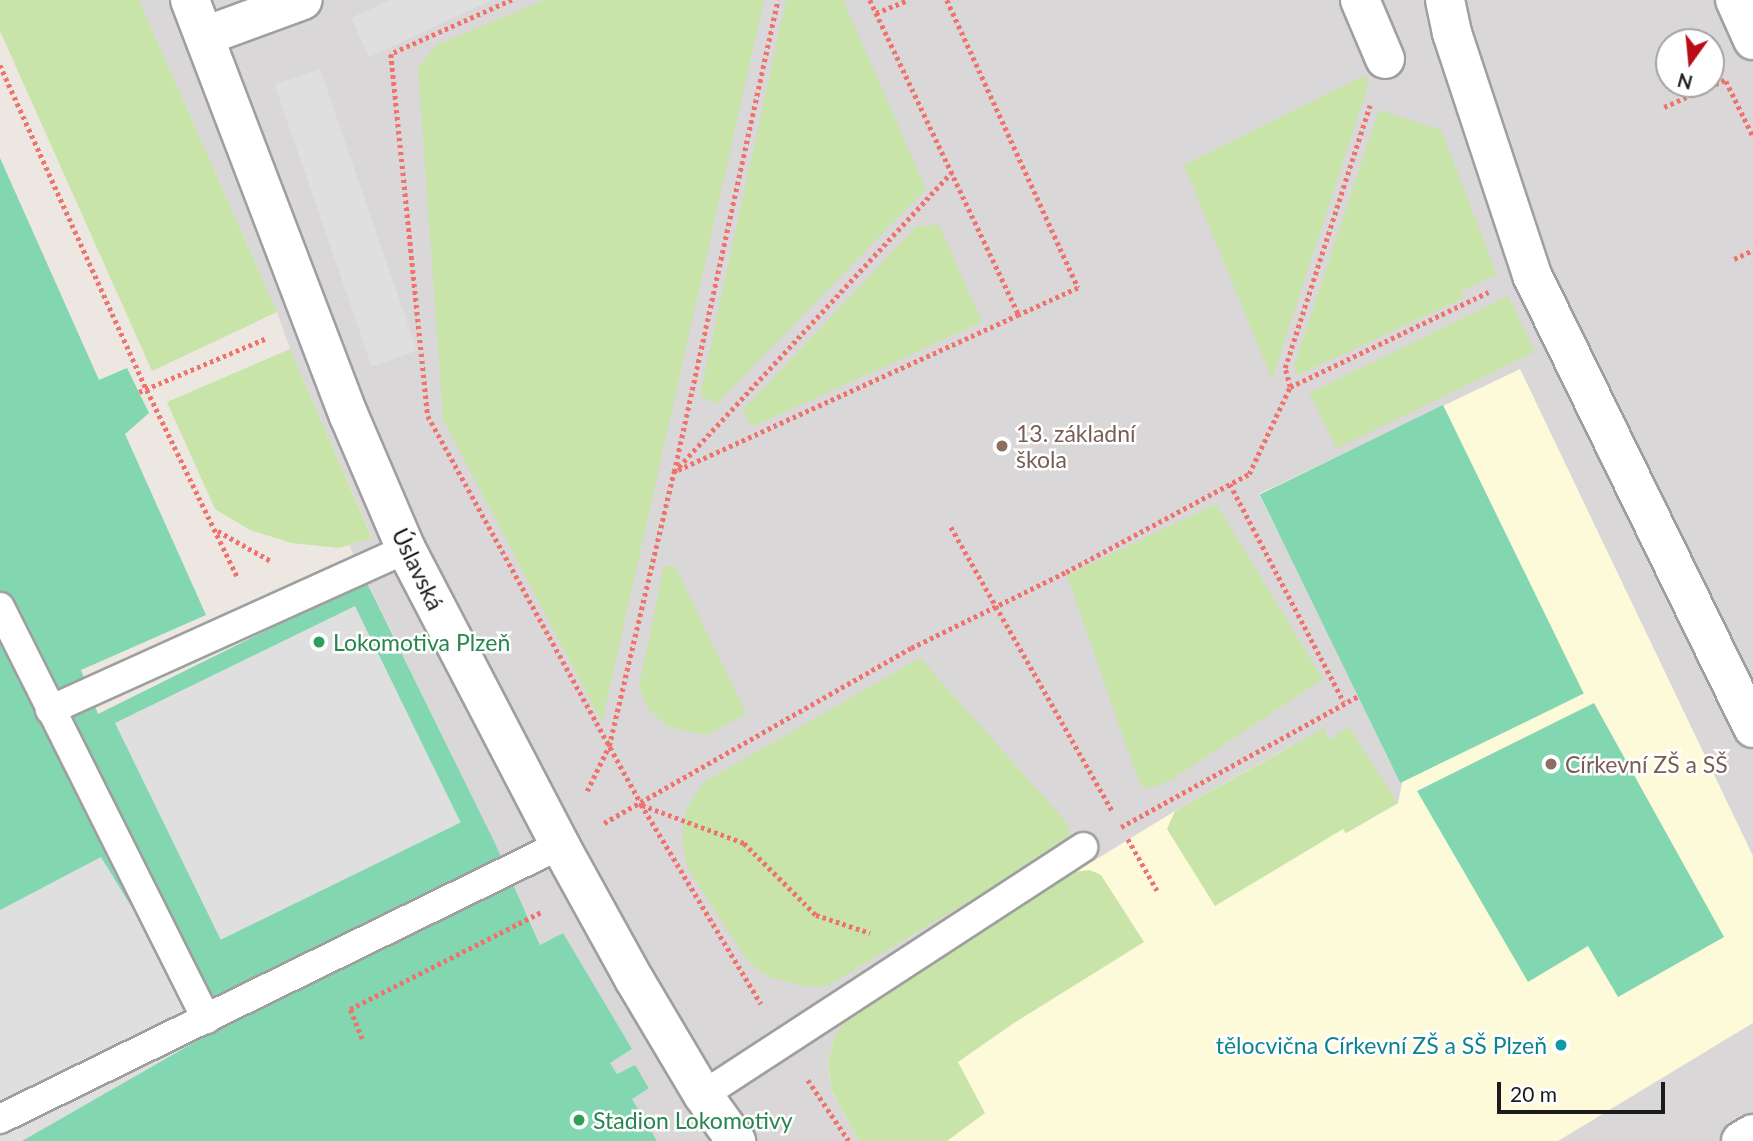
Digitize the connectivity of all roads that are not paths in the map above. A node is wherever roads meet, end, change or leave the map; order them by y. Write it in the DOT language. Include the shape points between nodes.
graph roads {
  1 [pos="190,0"];
  2 [pos="303,0"];
  3 [pos="1360,0"];
  4 [pos="1445,0"];
  5 [pos="1735,0"];
  6 [pos="205,36"];
  7 [pos="1753,40"];
  8 [pos="1385,59"];
  9 [pos="406,549"];
  10 [pos="0,607"];
  11 [pos="50,710"];
  12 [pos="1753,728"];
  13 [pos="559,845"];
  14 [pos="1083,847"];
  15 [pos="206,1019"];
  16 [pos="703,1095"];
  17 [pos="0,1119"];
  18 [pos="1753,1134"];
  19 [pos="736,1141"];
  20 [pos="1741,1141"];
  1 -- 6 [label="street, Úslavská"];
  2 -- 6 [label="street"];
  3 -- 8 [label="street"];
  4 -- 12 [label="street" via="1532,275"];
  5 -- 7 [label="street"];
  6 -- 9 [label="street, Úslavská" via="349,416"];
  9 -- 11 [label="lane"];
  9 -- 13 [label="street, Úslavská"];
  10 -- 11 [label="lane"];
  11 -- 15 [label="lane"];
  13 -- 15 [label="lane"];
  13 -- 16 [label="street, Úslavská"];
  14 -- 16 [label="lane"];
  15 -- 17 [label="lane"];
  16 -- 19 [label="street, Úslavská"];
  18 -- 20 [label="street"];
}
